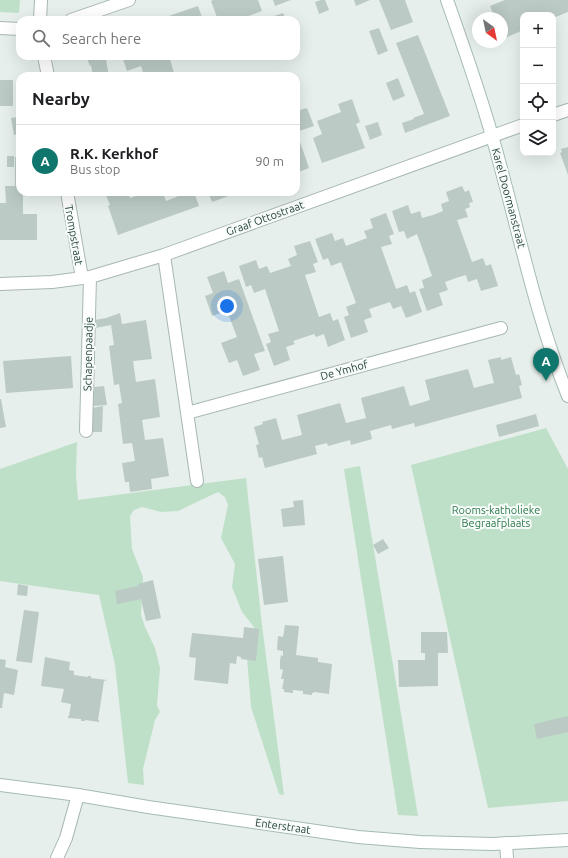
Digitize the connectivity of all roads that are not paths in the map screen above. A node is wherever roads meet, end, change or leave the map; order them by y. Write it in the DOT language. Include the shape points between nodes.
graph roads {
  1 [pos="41,0"];
  2 [pos="129,0"];
  3 [pos="447,0"];
  4 [pos="40,16"];
  5 [pos="83,16"];
  6 [pos="0,28"];
  7 [pos="16,29"];
  8 [pos="45,60"];
  9 [pos="47,72"];
  10 [pos="568,110"];
  11 [pos="556,114"];
  12 [pos="520,126"];
  13 [pos="492,136"];
  14 [pos="68,196"];
  15 [pos="164,255"];
  16 [pos="86,277"];
  17 [pos="0,284"];
  18 [pos="501,328"];
  19 [pos="568,396"];
  20 [pos="187,413"];
  21 [pos="86,431"];
  22 [pos="197,481"];
  23 [pos="0,785"];
  24 [pos="78,795"];
  25 [pos="568,840"];
  26 [pos="506,843"];
  27 [pos="57,858"];
  28 [pos="507,858"];
  1 -- 4 [label="street"];
  2 -- 5 [label="street"];
  3 -- 13 [label="street, Karel Doormanstraat"];
  6 -- 7 [label="street"];
  8 -- 9 [label="street"];
  10 -- 11 [label="street"];
  12 -- 13 [label="street, Graaf Ottostraat"];
  13 -- 15 [label="street, Graaf Ottostraat"];
  13 -- 19 [label="street, Karel Doormanstraat" via="540,315"];
  14 -- 16 [label="street, Trompstraat"];
  15 -- 16 [label="street, Graaf Ottostraat"];
  15 -- 20 [label="street"];
  16 -- 17 [label="street, Graaf Ottostraat" via="52,282"];
  16 -- 21 [label="street, Schapenpaadje"];
  18 -- 20 [label="street, De Ymhof"];
  20 -- 22 [label="street"];
  23 -- 24 [label="street, Enterstraat"];
  24 -- 26 [label="street, Enterstraat" via="358,837 420,842"];
  24 -- 27 [label="street" via="66,838"];
  25 -- 26 [label="street, Enterstraat"];
  26 -- 28 [label="street"];
}
